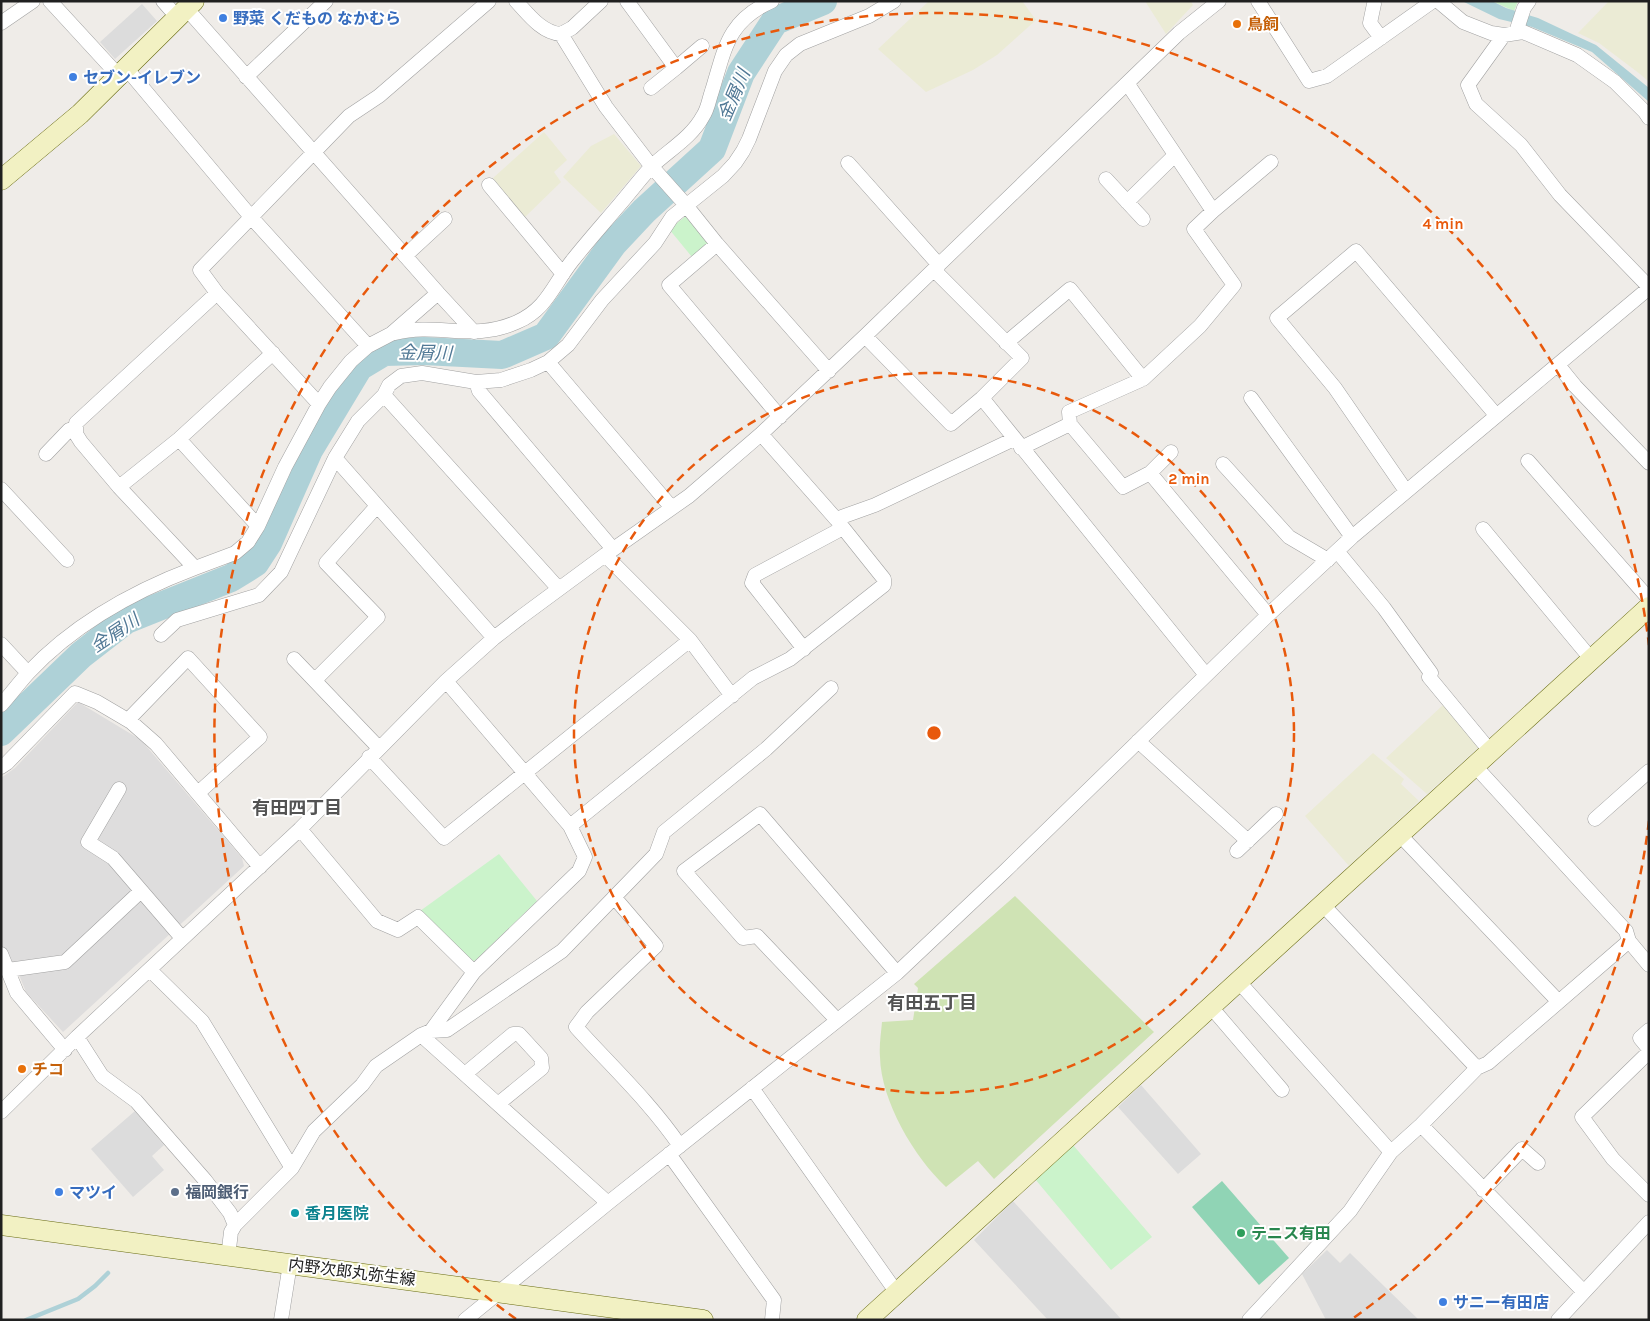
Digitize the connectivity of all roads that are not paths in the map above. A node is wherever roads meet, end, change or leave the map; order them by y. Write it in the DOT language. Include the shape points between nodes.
graph roads {
  1 [pos="33,1"];
  2 [pos="50,1"];
  3 [pos="163,1"];
  4 [pos="326,1"];
  5 [pos="490,1"];
  6 [pos="516,1"];
  7 [pos="601,1"];
  8 [pos="627,1"];
  9 [pos="772,1"];
  10 [pos="894,1"];
  11 [pos="1219,1"];
  12 [pos="1258,1"];
  13 [pos="1433,1"];
  14 [pos="1438,1"];
  15 [pos="1529,1"];
  16 [pos="1374,2"];
  17 [pos="186,9"];
  18 [pos="1,23"];
  19 [pos="561,34"];
  20 [pos="1510,34"];
  21 [pos="1381,38"];
  22 [pos="702,46"];
  23 [pos="676,68"];
  24 [pos="122,72"];
  25 [pos="246,77"];
  26 [pos="1127,84"];
  27 [pos="651,88"];
  28 [pos="1649,118"];
  29 [pos="313,153"];
  30 [pos="1175,155"];
  31 [pos="1271,162"];
  32 [pos="848,163"];
  33 [pos="652,167"];
  34 [pos="1106,179"];
  35 [pos="1,180"];
  36 [pos="489,186"];
  37 [pos="1127,202"];
  38 [pos="685,204"];
  39 [pos="1213,210"];
  40 [pos="251,217"];
  41 [pos="445,219"];
  42 [pos="1143,219"];
  43 [pos="717,244"];
  44 [pos="405,256"];
  45 [pos="936,268"];
  46 [pos="563,274"];
  47 [pos="1649,287"];
  48 [pos="217,293"];
  49 [pos="438,293"];
  50 [pos="474,332"];
  51 [pos="391,334"];
  52 [pos="865,336"];
  53 [pos="1006,343"];
  54 [pos="368,346"];
  55 [pos="274,353"];
  56 [pos="548,362"];
  57 [pos="1558,365"];
  58 [pos="829,371"];
  59 [pos="1143,379"];
  60 [pos="476,382"];
  61 [pos="384,395"];
  62 [pos="982,398"];
  63 [pos="1251,398"];
  64 [pos="319,404"];
  65 [pos="1496,415"];
  66 [pos="780,417"];
  67 [pos="1070,424"];
  68 [pos="76,429"];
  69 [pos="762,434"];
  70 [pos="179,439"];
  71 [pos="1018,443"];
  72 [pos="1171,452"];
  73 [pos="46,454"];
  74 [pos="335,458"];
  75 [pos="1528,461"];
  76 [pos="1649,463"];
  77 [pos="1223,464"];
  78 [pos="1150,472"];
  79 [pos="120,487"];
  80 [pos="1,488"];
  81 [pos="1406,491"];
  82 [pos="377,506"];
  83 [pos="672,508"];
  84 [pos="840,524"];
  85 [pos="258,526"];
  86 [pos="1483,529"];
  87 [pos="1352,537"];
  88 [pos="609,552"];
  89 [pos="1333,555"];
  90 [pos="67,560"];
  91 [pos="195,568"];
  92 [pos="559,589"];
  93 [pos="1649,599"];
  94 [pos="1649,607"];
  95 [pos="1268,615"];
  96 [pos="161,635"];
  97 [pos="494,638"];
  98 [pos="690,640"];
  99 [pos="1,644"];
  100 [pos="804,649"];
  101 [pos="294,659"];
  102 [pos="1592,660"];
  103 [pos="28,673"];
  104 [pos="1206,675"];
  105 [pos="316,680"];
  106 [pos="446,681"];
  107 [pos="831,688"];
  108 [pos="732,696"];
  109 [pos="1,705"];
  110 [pos="128,720"];
  111 [pos="1138,741"];
  112 [pos="1492,752"];
  113 [pos="374,753"];
  114 [pos="1475,766"];
  115 [pos="1,767"];
  116 [pos="1649,771"];
  117 [pos="526,773"];
  118 [pos="119,789"];
  119 [pos="198,792"];
  120 [pos="1276,814"];
  121 [pos="1595,819"];
  122 [pos="570,826"];
  123 [pos="300,829"];
  124 [pos="1400,834"];
  125 [pos="1248,841"];
  126 [pos="1237,851"];
  127 [pos="260,867"];
  128 [pos="141,891"];
  129 [pos="614,897"];
  130 [pos="1323,905"];
  131 [pos="182,938"];
  132 [pos="1629,941"];
  133 [pos="1,954"];
  134 [pos="1649,965"];
  135 [pos="8,970"];
  136 [pos="150,970"];
  137 [pos="474,972"];
  138 [pos="898,972"];
  139 [pos="1239,982"];
  140 [pos="1558,1001"];
  141 [pos="1211,1008"];
  142 [pos="837,1020"];
  143 [pos="1649,1030"];
  144 [pos="426,1033"];
  145 [pos="77,1037"];
  146 [pos="65,1050"];
  147 [pos="1649,1050"];
  148 [pos="1477,1068"];
  149 [pos="465,1074"];
  150 [pos="752,1088"];
  151 [pos="1282,1090"];
  152 [pos="498,1104"];
  153 [pos="1,1112"];
  154 [pos="1420,1125"];
  155 [pos="674,1150"];
  156 [pos="1391,1152"];
  157 [pos="1538,1163"];
  158 [pos="292,1168"];
  159 [pos="1483,1190"];
  160 [pos="1649,1194"];
  161 [pos="608,1203"];
  162 [pos="1649,1222"];
  163 [pos="1,1225"];
  164 [pos="235,1225"];
  165 [pos="228,1257"];
  166 [pos="290,1264"];
  167 [pos="500,1291"];
  168 [pos="1584,1292"];
  169 [pos="897,1293"];
  170 [pos="281,1320"];
  171 [pos="465,1320"];
  172 [pos="703,1320"];
  173 [pos="772,1320"];
  174 [pos="867,1320"];
  175 [pos="1248,1320"];
  176 [pos="1558,1320"];
  1 -- 18 [label="street"];
  2 -- 24 [label="street"];
  3 -- 17 [label="street"];
  4 -- 25 [label="street"];
  5 -- 29 [label="street" via="379,96 349,116"];
  6 -- 19 [label="street" via="536,23 553,34"];
  7 -- 19 [label="street"];
  8 -- 23 [label="street"];
  9 -- 33 [label="street" via="739,22 726,43 704,116"];
  10 -- 38 [label="street" via="873,14 800,44 786,55 775,71 743,152 723,176"];
  11 -- 26 [label="street" via="1179,33"];
  12 -- 21 [label="street" via="1309,81 1327,76"];
  13 -- 21 [label="street"];
  14 -- 20 [label="street" via="1463,22 1491,33"];
  15 -- 20 [label="street"];
  16 -- 21 [label="street" via="1370,23"];
  17 -- 24 [label="street"];
  17 -- 25 [label="street"];
  19 -- 33 [label="street" via="606,107"];
  20 -- 28 [label="street" via="1523,32 1577,55 1615,82"];
  20 -- 47 [label="street" via="1468,85 1476,104 1521,145 1560,195"];
  22 -- 23 [label="street"];
  23 -- 27 [label="street"];
  24 -- 35 [label="street" via="80,114"];
  24 -- 40 [label="street"];
  25 -- 29 [label="street"];
  26 -- 30 [label="street"];
  26 -- 45 [label="street"];
  29 -- 40 [label="street"];
  29 -- 44 [label="street"];
  30 -- 37 [label="street"];
  30 -- 39 [label="street"];
  31 -- 39 [label="street"];
  32 -- 45 [label="street"];
  33 -- 38 [label="street"];
  33 -- 46 [label="street"];
  34 -- 37 [label="street"];
  36 -- 46 [label="street"];
  37 -- 42 [label="street"];
  38 -- 43 [label="street"];
  38 -- 56 [label="street" via="655,243 602,300 568,346"];
  39 -- 59 [label="street" via="1194,229 1234,285 1200,326"];
  40 -- 48 [label="street" via="200,270"];
  40 -- 54 [label="street"];
  41 -- 44 [label="street"];
  43 -- 58 [label="street"];
  43 -- 66 [label="street" via="669,285"];
  44 -- 49 [label="street"];
  45 -- 52 [label="street"];
  45 -- 53 [label="street"];
  46 -- 50 [label="street" via="537,311 498,330"];
  47 -- 57 [label="street"];
  48 -- 55 [label="street"];
  48 -- 68 [label="street" via="76,423"];
  49 -- 50 [label="street"];
  49 -- 51 [label="street"];
  50 -- 51 [label="street" via="411,329"];
  51 -- 54 [label="street"];
  52 -- 58 [label="street"];
  52 -- 62 [label="street" via="952,424"];
  53 -- 59 [label="street" via="1070,288"];
  53 -- 62 [label="street" via="1022,358"];
  54 -- 64 [label="street" via="351,361"];
  55 -- 64 [label="street"];
  55 -- 70 [label="street"];
  56 -- 60 [label="street" via="501,380"];
  56 -- 83 [label="street"];
  57 -- 65 [label="street"];
  57 -- 76 [label="street"];
  58 -- 66 [label="street"];
  59 -- 67 [label="street" via="1069,412"];
  60 -- 61 [label="street" via="422,373 401,376 389,385"];
  60 -- 88 [label="street" via="479,391"];
  61 -- 74 [label="street" via="358,421"];
  61 -- 92 [label="street"];
  62 -- 71 [label="street"];
  63 -- 87 [label="street"];
  64 -- 85 [label="street"];
  65 -- 81 [label="street"];
  65 -- 81 [label="street" via="1356,251 1277,318 1335,388"];
  66 -- 69 [label="street"];
  67 -- 71 [label="street"];
  67 -- 78 [label="street" via="1123,487"];
  68 -- 73 [label="street" via="69,430"];
  68 -- 79 [label="street" via="81,442"];
  69 -- 83 [label="street"];
  69 -- 84 [label="street"];
  70 -- 79 [label="street"];
  70 -- 85 [label="street"];
  71 -- 84 [label="street" via="875,505"];
  71 -- 104 [label="street"];
  72 -- 78 [label="street"];
  74 -- 82 [label="street"];
  74 -- 96 [label="street" via="281,572 259,595 178,620"];
  75 -- 93 [label="street"];
  77 -- 89 [label="street" via="1289,537"];
  78 -- 95 [label="street"];
  79 -- 91 [label="street"];
  80 -- 90 [label="street"];
  81 -- 87 [label="street"];
  82 -- 97 [label="street"];
  82 -- 105 [label="street" via="326,563 378,616"];
  83 -- 88 [label="street"];
  84 -- 100 [label="street" via="884,579 884,585"];
  84 -- 100 [label="street" via="755,575 752,583"];
  85 -- 91 [label="street" via="248,542 235,553"];
  86 -- 102 [label="street"];
  87 -- 89 [label="street"];
  88 -- 92 [label="street"];
  88 -- 98 [label="street"];
  89 -- 95 [label="street"];
  89 -- 112 [label="street" via="1384,608 1431,673 1429,678"];
  91 -- 103 [label="street" via="150,586 116,605 67,639"];
  92 -- 97 [label="street"];
  94 -- 102 [label="street"];
  95 -- 104 [label="street"];
  97 -- 106 [label="street"];
  98 -- 108 [label="street"];
  98 -- 117 [label="street"];
  99 -- 103 [label="street"];
  100 -- 108 [label="street" via="753,678"];
  101 -- 105 [label="street"];
  102 -- 112 [label="street"];
  103 -- 109 [label="street"];
  104 -- 111 [label="street"];
  105 -- 113 [label="street"];
  106 -- 113 [label="street"];
  106 -- 117 [label="street"];
  107 -- 129 [label="street" via="766,749 664,832 656,854"];
  108 -- 122 [label="street"];
  110 -- 115 [label="street" via="75,693"];
  110 -- 119 [label="street" via="156,744"];
  110 -- 119 [label="street" via="188,658 260,737"];
  111 -- 125 [label="street"];
  111 -- 138 [label="street"];
  112 -- 114 [label="street"];
  113 -- 117 [label="street" via="444,838"];
  113 -- 123 [label="street"];
  114 -- 124 [label="street"];
  114 -- 132 [label="street" via="1626,931"];
  116 -- 121 [label="street"];
  117 -- 122 [label="street"];
  118 -- 128 [label="street" via="88,842 113,858"];
  119 -- 127 [label="street"];
  120 -- 125 [label="street"];
  122 -- 137 [label="street" via="585,857 579,871"];
  123 -- 127 [label="street"];
  123 -- 137 [label="street" via="377,922 398,930 418,917"];
  124 -- 130 [label="street"];
  124 -- 140 [label="street"];
  125 -- 126 [label="street"];
  127 -- 131 [label="street"];
  128 -- 131 [label="street"];
  128 -- 135 [label="street" via="65,962"];
  129 -- 144 [label="street" via="562,951 447,1030"];
  129 -- 155 [label="street" via="656,946 587,1012 576,1027 669,1130"];
  130 -- 139 [label="street"];
  130 -- 148 [label="street"];
  131 -- 136 [label="street"];
  132 -- 134 [label="street"];
  132 -- 140 [label="street"];
  133 -- 135 [label="street"];
  135 -- 146 [label="street" via="17,993"];
  136 -- 145 [label="street"];
  136 -- 158 [label="street" via="202,1022"];
  137 -- 144 [label="street"];
  138 -- 142 [label="street"];
  138 -- 142 [label="street" via="760,814 684,871 743,938 757,936"];
  139 -- 141 [label="street"];
  139 -- 156 [label="street"];
  140 -- 148 [label="street"];
  141 -- 151 [label="street"];
  141 -- 169 [label="street"];
  142 -- 150 [label="street"];
  143 -- 147 [label="street" via="1640,1038"];
  144 -- 149 [label="street"];
  144 -- 158 [label="street" via="376,1066 362,1085 314,1131"];
  145 -- 146 [label="street"];
  145 -- 164 [label="street" via="102,1076 136,1101 205,1180"];
  146 -- 153 [label="street"];
  147 -- 160 [label="street" via="1582,1117 1613,1159"];
  148 -- 154 [label="street"];
  149 -- 152 [label="street"];
  149 -- 152 [label="street" via="513,1034 519,1034 541,1058 542,1068"];
  150 -- 155 [label="street"];
  150 -- 169 [label="street"];
  152 -- 161 [label="street"];
  154 -- 156 [label="street"];
  154 -- 159 [label="street"];
  155 -- 161 [label="street"];
  155 -- 173 [label="street" via="774,1300"];
  156 -- 175 [label="street" via="1350,1211"];
  157 -- 159 [label="street" via="1522,1149"];
  158 -- 164 [label="street"];
  159 -- 168 [label="street"];
  161 -- 167 [label="street"];
  162 -- 168 [label="street"];
  163 -- 165 [label="street, 内野次郎丸弥生線"];
  164 -- 165 [label="street"];
  165 -- 166 [label="street, 内野次郎丸弥生線"];
  166 -- 167 [label="street, 内野次郎丸弥生線"];
  166 -- 170 [label="street"];
  167 -- 171 [label="street"];
  167 -- 172 [label="street, 内野次郎丸弥生線"];
  168 -- 176 [label="street"];
  169 -- 174 [label="street"];
}
